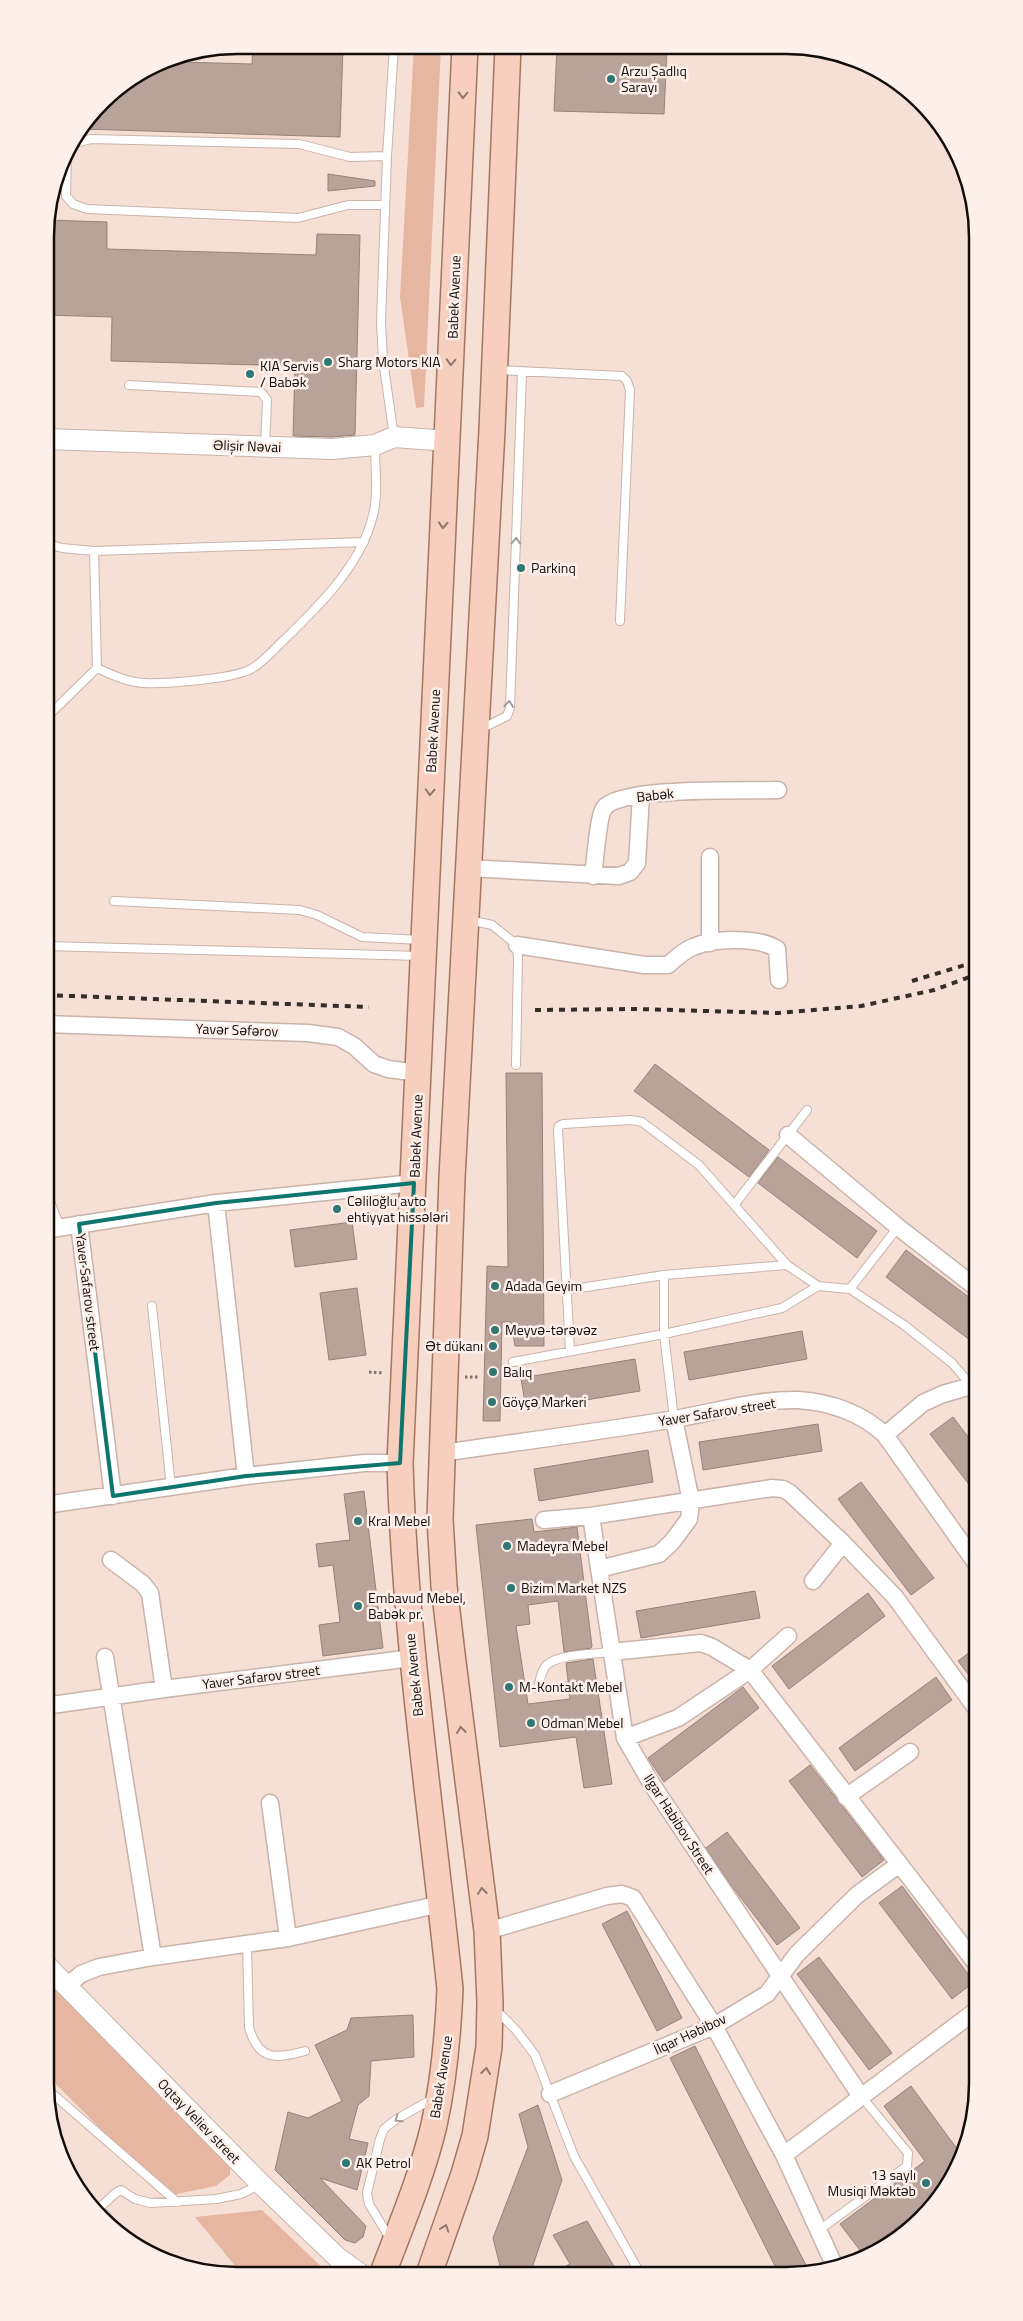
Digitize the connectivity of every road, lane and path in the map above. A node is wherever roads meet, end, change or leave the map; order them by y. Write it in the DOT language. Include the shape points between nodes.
graph roads {
  1 [pos="393,54"];
  2 [pos="465,54"];
  3 [pos="508,54"];
  4 [pos="80,142"];
  5 [pos="386,156"];
  6 [pos="67,170"];
  7 [pos="385,205"];
  8 [pos="494,370"];
  9 [pos="522,372"];
  10 [pos="129,385"];
  11 [pos="394,437"];
  12 [pos="54,439"];
  13 [pos="448,441"];
  14 [pos="375,445"];
  15 [pos="265,446"];
  16 [pos="364,542"];
  17 [pos="54,546"];
  18 [pos="94,551"];
  19 [pos="620,620"];
  20 [pos="98,668"];
  21 [pos="54,710"];
  22 [pos="475,733"];
  23 [pos="778,790"];
  24 [pos="641,795"];
  25 [pos="710,857"];
  26 [pos="468,868"];
  27 [pos="593,876"];
  28 [pos="114,901"];
  29 [pos="465,919"];
  30 [pos="710,943"];
  31 [pos="54,946"];
  32 [pos="517,946"];
  33 [pos="423,948"];
  34 [pos="779,980"];
  35 [pos="54,1024"];
  36 [pos="516,1065"];
  37 [pos="419,1073"];
  38 [pos="807,1110"];
  39 [pos="788,1135"];
  40 [pos="414,1183"];
  41 [pos="216,1203"];
  42 [pos="735,1204"];
  43 [pos="79,1224"];
  44 [pos="898,1227"];
  45 [pos="54,1229"];
  46 [pos="787,1265"];
  47 [pos="664,1275"];
  48 [pos="969,1282"];
  49 [pos="818,1286"];
  50 [pos="850,1289"];
  51 [pos="567,1290"];
  52 [pos="152,1306"];
  53 [pos="664,1334"];
  54 [pos="570,1350"];
  55 [pos="513,1362"];
  56 [pos="969,1381"];
  57 [pos="969,1389"];
  58 [pos="674,1419"];
  59 [pos="884,1435"];
  60 [pos="442,1453"];
  61 [pos="400,1463"];
  62 [pos="246,1476"];
  63 [pos="171,1487"];
  64 [pos="113,1496"];
  65 [pos="691,1501"];
  66 [pos="54,1504"];
  67 [pos="591,1516"];
  68 [pos="544,1520"];
  69 [pos="843,1542"];
  70 [pos="969,1553"];
  71 [pos="111,1560"];
  72 [pos="599,1569"];
  73 [pos="813,1581"];
  74 [pos="788,1636"];
  75 [pos="611,1652"];
  76 [pos="105,1657"];
  77 [pos="412,1658"];
  78 [pos="750,1670"];
  79 [pos="164,1689"];
  80 [pos="538,1689"];
  81 [pos="111,1698"];
  82 [pos="969,1699"];
  83 [pos="54,1705"];
  84 [pos="625,1738"];
  85 [pos="910,1752"];
  86 [pos="846,1797"];
  87 [pos="270,1803"];
  88 [pos="898,1865"];
  89 [pos="441,1904"];
  90 [pos="487,1932"];
  91 [pos="288,1938"];
  92 [pos="247,1944"];
  93 [pos="969,1955"];
  94 [pos="153,1957"];
  95 [pos="54,1973"];
  96 [pos="780,1976"];
  97 [pos="67,1986"];
  98 [pos="490,2003"];
  99 [pos="969,2016"];
  100 [pos="714,2026"];
  101 [pos="305,2051"];
  102 [pos="550,2094"];
  103 [pos="54,2095"];
  104 [pos="440,2095"];
  105 [pos="860,2096"];
  106 [pos="784,2155"];
  107 [pos="260,2184"];
  108 [pos="177,2202"];
  109 [pos="100,2206"];
  110 [pos="819,2230"];
  111 [pos="394,2245"];
  112 [pos="833,2261"];
  113 [pos="350,2267"];
  114 [pos="386,2267"];
  115 [pos="431,2267"];
  116 [pos="636,2267"];
  1 -- 5 [label="lane"];
  2 -- 13 [label="main road, Babek Avenue, one-way"];
  3 -- 8 [label="main road"];
  4 -- 5 [label="lane" via="91,139 299,144 350,156"];
  5 -- 7 [label="lane"];
  6 -- 7 [label="lane" via="66,196 73,204 86,209 298,218 348,205"];
  7 -- 11 [label="lane" via="381,322"];
  8 -- 9 [label="lane"];
  8 -- 22 [label="main road"];
  9 -- 19 [label="lane" via="622,376 627,381 630,390"];
  22 -- 9 [label="lane, one-way" via="507,716 510,708"];
  10 -- 15 [label="lane" via="261,392 267,400"];
  11 -- 13 [label="street, Əlişir Nəvai"];
  11 -- 14 [label="street, Əlişir Nəvai"];
  12 -- 15 [label="street, Əlişir Nəvai"];
  13 -- 33 [label="main road, Babek Avenue, one-way"];
  14 -- 15 [label="street, Əlişir Nəvai" via="332,448"];
  14 -- 16 [label="lane" via="373,517"];
  16 -- 18 [label="lane"];
  16 -- 20 [label="lane" via="337,584 250,670 230,677 144,683 119,678"];
  17 -- 18 [label="lane"];
  18 -- 20 [label="lane"];
  20 -- 21 [label="lane"];
  22 -- 26 [label="main road"];
  23 -- 24 [label="street, Babək"];
  24 -- 27 [label="street, Babək" via="610,801 602,810"];
  24 -- 27 [label="street" via="637,863 630,872 619,876"];
  25 -- 30 [label="street"];
  26 -- 27 [label="street"];
  26 -- 29 [label="main road"];
  28 -- 33 [label="lane" via="300,910 362,937"];
  29 -- 32 [label="lane" via="492,925"];
  29 -- 60 [label="main road"];
  30 -- 32 [label="street" via="694,946 668,965 644,965"];
  30 -- 34 [label="street" via="728,940 768,943 777,949"];
  31 -- 33 [label="lane"];
  32 -- 36 [label="lane"];
  33 -- 37 [label="main road, Babek Avenue"];
  35 -- 37 [label="street, Yavər Səfərov" via="308,1033 338,1037 374,1064"];
  37 -- 40 [label="main road, Babek Avenue"];
  38 -- 39 [label="lane"];
  39 -- 42 [label="lane"];
  39 -- 44 [label="street"];
  40 -- 41 [label="street, Yaver Safarov street"];
  40 -- 61 [label="main road, Babek Avenue"];
  41 -- 43 [label="street, Yaver Safarov street"];
  41 -- 62 [label="street"];
  42 -- 46 [label="lane"];
  42 -- 51 [label="lane" via="699,1165 642,1122 631,1120 559,1126"];
  43 -- 45 [label="street"];
  43 -- 64 [label="street, Yaver Safarov street"];
  44 -- 48 [label="street"];
  44 -- 50 [label="lane"];
  46 -- 47 [label="lane"];
  46 -- 49 [label="lane"];
  47 -- 51 [label="lane"];
  47 -- 53 [label="lane"];
  49 -- 50 [label="lane"];
  49 -- 53 [label="lane" via="782,1308"];
  50 -- 56 [label="lane" via="904,1325"];
  51 -- 54 [label="lane"];
  52 -- 63 [label="lane"];
  53 -- 54 [label="lane"];
  53 -- 58 [label="lane"];
  54 -- 55 [label="lane"];
  57 -- 59 [label="street" via="943,1394 923,1403"];
  58 -- 59 [label="street, Yaver Safarov street" via="760,1402 799,1400 855,1414 872,1423"];
  58 -- 60 [label="street, Yaver Safarov street"];
  58 -- 65 [label="street"];
  59 -- 70 [label="street, Yaver Safarov street"];
  90 -- 60 [label="main road, one-way" via="444,1586 440,1519"];
  61 -- 62 [label="street"];
  61 -- 77 [label="main road, Babek Avenue"];
  62 -- 63 [label="street"];
  63 -- 64 [label="street"];
  64 -- 66 [label="street"];
  65 -- 67 [label="street"];
  65 -- 69 [label="street" via="783,1489"];
  65 -- 72 [label="street" via="689,1519 659,1554"];
  67 -- 68 [label="street"];
  67 -- 72 [label="street, Ilgar Habibov Street"];
  69 -- 73 [label="street"];
  69 -- 82 [label="street" via="895,1597"];
  71 -- 79 [label="street" via="144,1584 150,1593"];
  72 -- 75 [label="street, Ilgar Habibov Street"];
  74 -- 78 [label="street"];
  75 -- 78 [label="street" via="701,1644 712,1647"];
  75 -- 80 [label="lane" via="557,1659 542,1671"];
  75 -- 84 [label="street, Ilgar Habibov Street"];
  76 -- 81 [label="street"];
  77 -- 79 [label="street, Yaver Safarov street"];
  77 -- 89 [label="main road, Babek Avenue"];
  78 -- 84 [label="street" via="678,1718"];
  78 -- 86 [label="street"];
  79 -- 81 [label="street, Yaver Safarov street"];
  81 -- 83 [label="street, Yaver Safarov street"];
  81 -- 94 [label="street"];
  84 -- 96 [label="street, Ilgar Habibov Street" via="651,1783"];
  85 -- 86 [label="street"];
  86 -- 88 [label="street"];
  87 -- 91 [label="street"];
  88 -- 93 [label="street"];
  88 -- 96 [label="street, İlqar Həbibov" via="858,1895 797,1954"];
  89 -- 91 [label="street"];
  89 -- 104 [label="main road, Babek Avenue" via="450,1989 448,2044"];
  90 -- 98 [label="main road"];
  90 -- 100 [label="street" via="607,1896 622,1894 633,1898"];
  91 -- 92 [label="street"];
  92 -- 94 [label="street"];
  92 -- 101 [label="lane" via="252,2040 260,2049 280,2058"];
  94 -- 97 [label="street" via="99,1967 81,1974"];
  95 -- 97 [label="street, Oqtay Veliev street"];
  96 -- 100 [label="street, İlqar Həbibov" via="767,1994"];
  96 -- 105 [label="street, Ilgar Habibov Street"];
  97 -- 107 [label="street, Oqtay Veliev street"];
  98 -- 102 [label="lane" via="535,2055"];
  115 -- 98 [label="main road, one-way" via="475,2136 489,2047"];
  99 -- 105 [label="street"];
  100 -- 102 [label="street, İlqar Həbibov"];
  100 -- 106 [label="street"];
  102 -- 116 [label="lane" via="574,2156"];
  103 -- 108 [label="lane"];
  104 -- 111 [label="main road, Babek Avenue" via="424,2160"];
  104 -- 111 [label="lane, one-way" via="394,2120 384,2129 380,2139 367,2193 369,2204"];
  105 -- 106 [label="street"];
  105 -- 110 [label="lane" via="908,2153 907,2166"];
  106 -- 110 [label="street"];
  107 -- 108 [label="lane" via="241,2194"];
  107 -- 113 [label="street, Oqtay Veliev street"];
  108 -- 109 [label="lane" via="151,2203 135,2199 121,2190"];
  110 -- 112 [label="street"];
  111 -- 114 [label="main road, Babek Avenue"];
}
